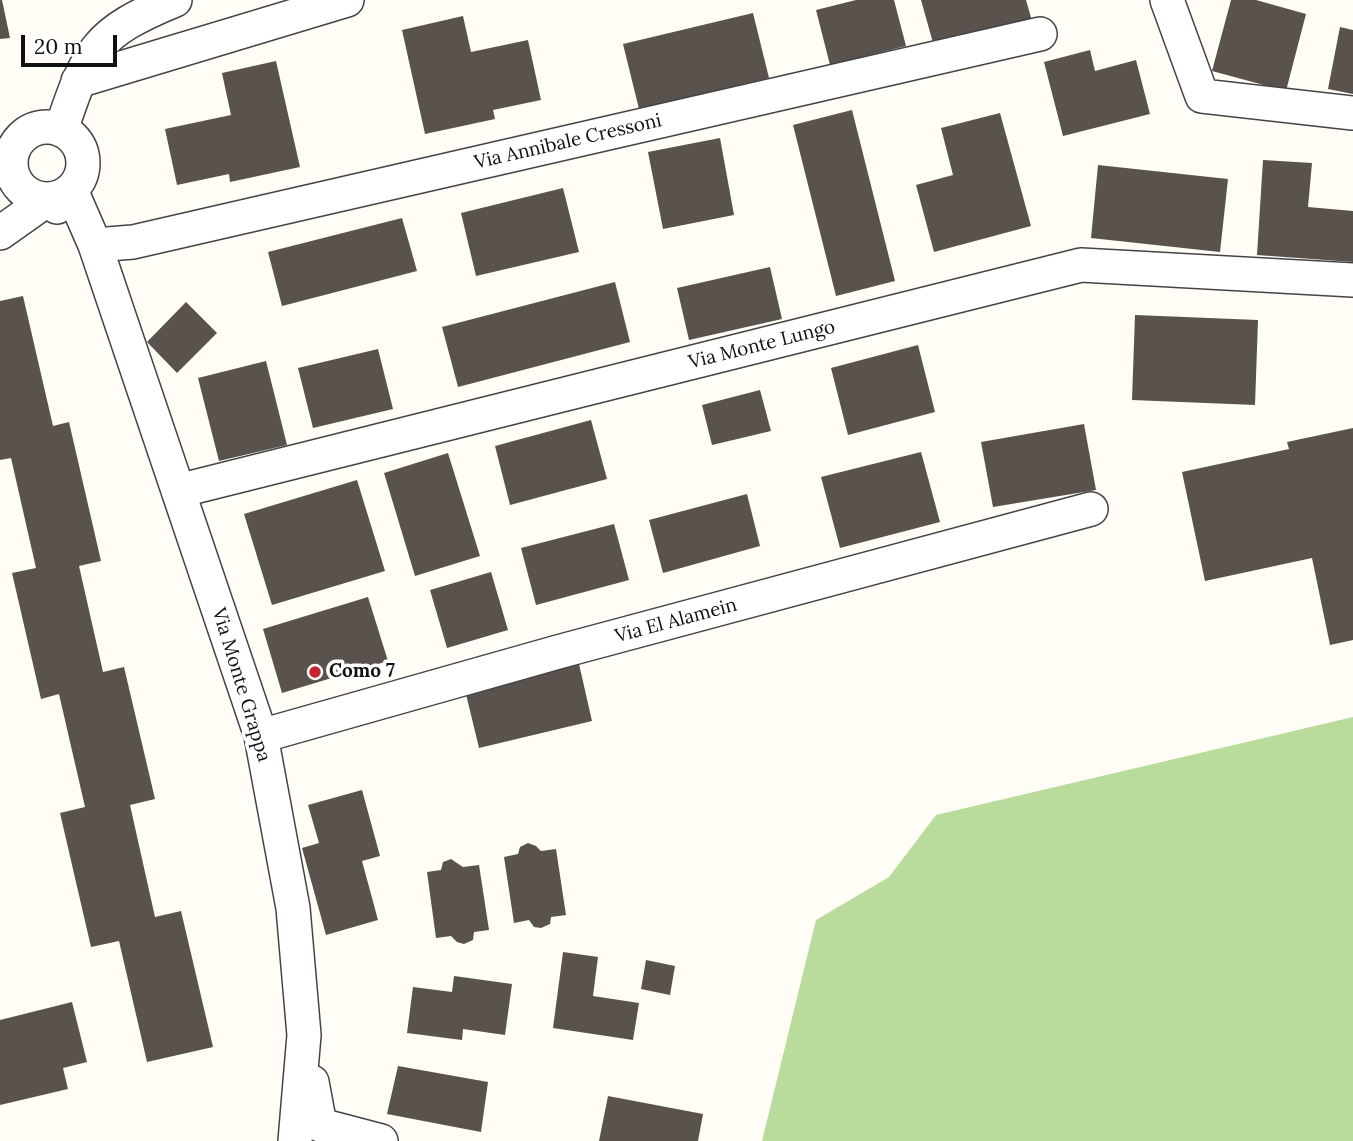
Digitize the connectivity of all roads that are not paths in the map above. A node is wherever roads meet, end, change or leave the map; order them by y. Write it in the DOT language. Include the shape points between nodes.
graph roads {
  1 [pos="174,0"];
  2 [pos="347,0"];
  3 [pos="1167,0"];
  4 [pos="1040,34"];
  5 [pos="78,81"];
  6 [pos="1353,113"];
  7 [pos="30,128"];
  8 [pos="6,163"];
  9 [pos="51,195"];
  10 [pos="0,203"];
  11 [pos="0,233"];
  12 [pos="95,245"];
  13 [pos="1353,280"];
  14 [pos="178,491"];
  15 [pos="1091,509"];
  16 [pos="261,736"];
  17 [pos="304,1035"];
  18 [pos="295,1141"];
  19 [pos="381,1141"];
  1 -- 5 [label="street" via="137,16 100,43"];
  2 -- 5 [label="street"];
  3 -- 6 [label="street" via="1202,96"];
  4 -- 12 [label="street, Via Annibale Cressoni" via="133,242"];
  5 -- 7 [label="street"];
  7 -- 8 [label="street"];
  7 -- 9 [label="street" via="71,136 79,146 83,169 78,181"];
  8 -- 9 [label="street" via="20,186"];
  9 -- 10 [label="street"];
  9 -- 11 [label="street"];
  9 -- 12 [label="street"];
  12 -- 14 [label="street, Via Monte Grappa"];
  13 -- 14 [label="street, Via Monte Lungo" via="1081,265"];
  14 -- 16 [label="street, Via Monte Grappa"];
  15 -- 16 [label="street, Via El Alamein"];
  16 -- 17 [label="street, Via Monte Grappa" via="293,908"];
  17 -- 18 [label="street, Via Monte Grappa"];
  17 -- 19 [label="street" via="320,1125"];
}
